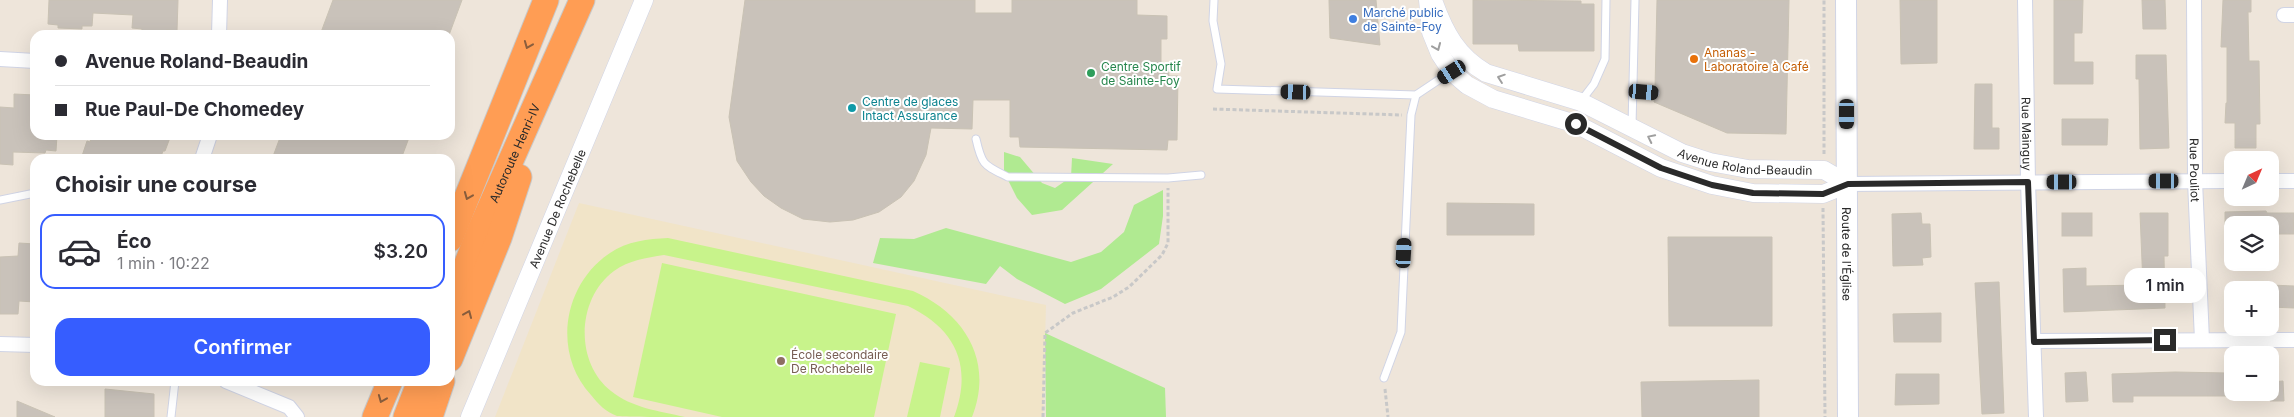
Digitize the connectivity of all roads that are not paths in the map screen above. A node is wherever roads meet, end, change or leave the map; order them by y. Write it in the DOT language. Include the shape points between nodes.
graph roads {
  1 [pos="220,0"];
  2 [pos="546,0"];
  3 [pos="582,0"];
  4 [pos="644,0"];
  5 [pos="1214,0"];
  6 [pos="1428,0"];
  7 [pos="1433,0"];
  8 [pos="1606,0"];
  9 [pos="1635,0"];
  10 [pos="1846,0"];
  11 [pos="2025,0"];
  12 [pos="2194,0"];
  13 [pos="219,30"];
  14 [pos="0,59"];
  15 [pos="556,60"];
  16 [pos="30,61"];
  17 [pos="1468,61"];
  18 [pos="1452,72"];
  19 [pos="1633,91"];
  20 [pos="1655,93"];
  21 [pos="1416,95"];
  22 [pos="1581,102"];
  23 [pos="1632,128"];
  24 [pos="208,140"];
  25 [pos="976,140"];
  26 [pos="204,154"];
  27 [pos="1201,175"];
  28 [pos="2195,181"];
  29 [pos="2224,181"];
  30 [pos="2279,181"];
  31 [pos="2294,181"];
  32 [pos="2028,182"];
  33 [pos="1848,184"];
  34 [pos="30,194"];
  35 [pos="0,200"];
  36 [pos="455,227"];
  37 [pos="455,293"];
  38 [pos="2202,340"];
  39 [pos="2294,340"];
  40 [pos="2034,342"];
  41 [pos="0,344"];
  42 [pos="30,345"];
  43 [pos="455,347"];
  44 [pos="1384,378"];
  45 [pos="174,386"];
  46 [pos="238,386"];
  47 [pos="388,386"];
  48 [pos="418,386"];
  49 [pos="440,386"];
  50 [pos="171,417"];
  51 [pos="297,417"];
  52 [pos="375,417"];
  53 [pos="406,417"];
  54 [pos="430,417"];
  55 [pos="470,417"];
  56 [pos="1848,417"];
  57 [pos="2036,417"];
  1 -- 13 [label="street"];
  2 -- 36 [label="highway, Autoroute Henri-IV, one-way"];
  3 -- 15 [label="highway, Autoroute Henri-IV"];
  4 -- 55 [label="street, Avenue De Rochebelle"];
  5 -- 21 [label="lane" via="1213,21 1221,64 1217,89"];
  6 -- 18 [label="street, Avenue Roland-Beaudin, one-way" via="1431,32"];
  7 -- 17 [label="street, Avenue Roland-Beaudin" via="1444,30"];
  8 -- 22 [label="lane" via="1605,60"];
  9 -- 19 [label="lane"];
  10 -- 33 [label="main road, Route de l'Église"];
  11 -- 32 [label="street, Rue Mainguy"];
  12 -- 28 [label="street, Rue Pouliot"];
  14 -- 16 [label="street"];
  15 -- 37 [label="highway, Autoroute Henri-IV"];
  43 -- 15 [label="highway, one-way" via="499,238"];
  17 -- 18 [label="lane"];
  22 -- 17 [label="street, Avenue Roland-Beaudin, one-way" via="1486,73"];
  18 -- 21 [label="lane"];
  18 -- 33 [label="street, Avenue Roland-Beaudin" via="1493,99 1576,124 1661,168 1712,185 1753,193 1823,194"];
  19 -- 20 [label="lane"];
  19 -- 23 [label="lane"];
  21 -- 44 [label="lane" via="1411,115 1401,332"];
  22 -- 23 [label="street, Avenue Roland-Beaudin"];
  33 -- 23 [label="street, Avenue Roland-Beaudin, one-way" via="1824,170 1748,169 1710,162 1682,153"];
  24 -- 26 [label="street"];
  25 -- 27 [label="lane" via="981,159 1008,177 1168,178"];
  28 -- 29 [label="street"];
  28 -- 32 [label="street"];
  28 -- 38 [label="street, Rue Pouliot"];
  30 -- 31 [label="street"];
  32 -- 33 [label="street"];
  32 -- 40 [label="street, Rue Mainguy"];
  33 -- 56 [label="main road, Route de l'Église"];
  34 -- 35 [label="lane"];
  38 -- 39 [label="street"];
  38 -- 40 [label="street"];
  40 -- 57 [label="street, Rue Mainguy"];
  41 -- 42 [label="street"];
  45 -- 50 [label="lane"];
  46 -- 51 [label="street" via="289,407"];
  47 -- 52 [label="highway, one-way"];
  48 -- 53 [label="highway"];
  49 -- 54 [label="highway"];
}
